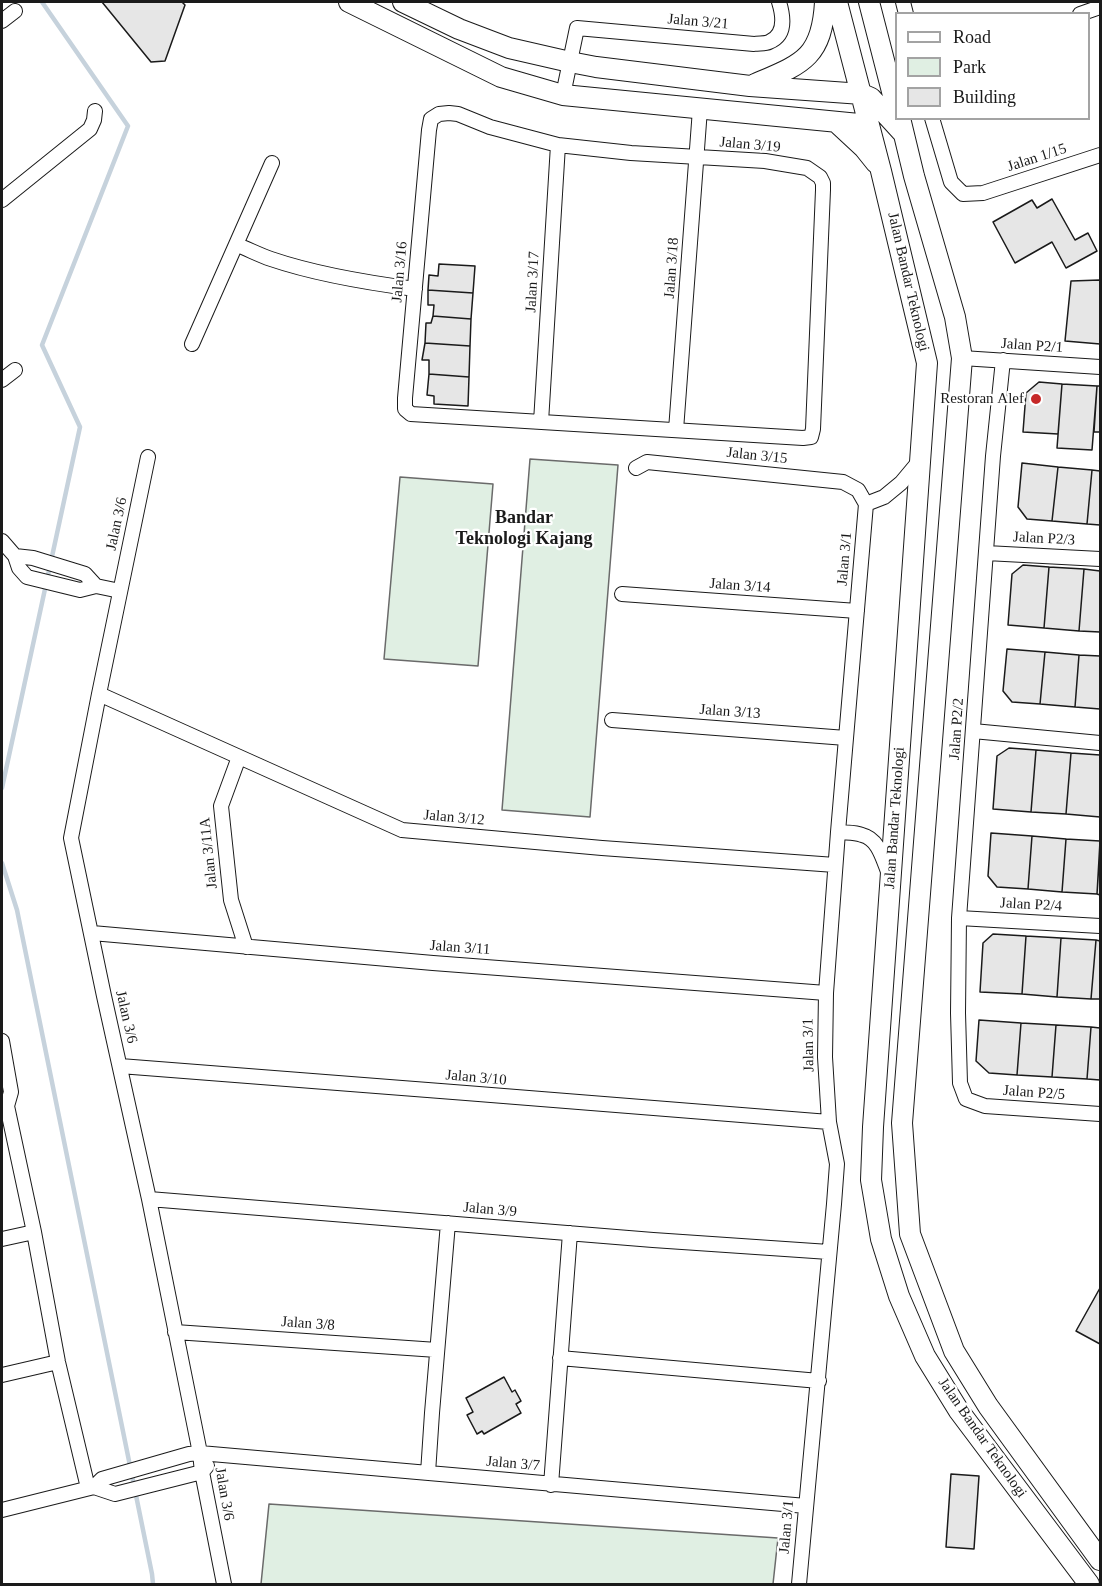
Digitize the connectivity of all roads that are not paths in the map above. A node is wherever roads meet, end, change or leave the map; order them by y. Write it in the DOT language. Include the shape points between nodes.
graph roads {
  1 [pos="349,2"];
  2 [pos="403,2"];
  3 [pos="779,2"];
  4 [pos="825,2"];
  5 [pos="837,2"];
  6 [pos="869,2"];
  7 [pos="1101,7"];
  8 [pos="15,11"];
  9 [pos="1086,12"];
  10 [pos="2,21"];
  11 [pos="570,62"];
  12 [pos="750,86"];
  13 [pos="862,94"];
  14 [pos="563,95"];
  15 [pos="887,106"];
  16 [pos="700,109"];
  17 [pos="94,111"];
  18 [pos="933,120"];
  19 [pos="836,122"];
  20 [pos="868,125"];
  21 [pos="901,125"];
  22 [pos="429,130"];
  23 [pos="558,145"];
  24 [pos="1101,155"];
  25 [pos="697,158"];
  26 [pos="272,163"];
  27 [pos="881,171"];
  28 [pos="2,200"];
  29 [pos="237,245"];
  30 [pos="415,289"];
  31 [pos="192,344"];
  32 [pos="962,358"];
  33 [pos="1003,360"];
  34 [pos="1101,367"];
  35 [pos="15,370"];
  36 [pos="2,380"];
  37 [pos="541,422"];
  38 [pos="676,430"];
  39 [pos="148,457"];
  40 [pos="921,459"];
  41 [pos="636,468"];
  42 [pos="866,504"];
  43 [pos="2,541"];
  44 [pos="986,553"];
  45 [pos="15,556"];
  46 [pos="1101,559"];
  47 [pos="96,586"];
  48 [pos="120,591"];
  49 [pos="622,594"];
  50 [pos="857,611"];
  51 [pos="99,694"];
  52 [pos="612,720"];
  53 [pos="973,731"];
  54 [pos="846,738"];
  55 [pos="1101,743"];
  56 [pos="240,757"];
  57 [pos="838,832"];
  58 [pos="835,865"];
  59 [pos="891,879"];
  60 [pos="918,918"];
  61 [pos="959,918"];
  62 [pos="888,924"];
  63 [pos="1101,926"];
  64 [pos="92,933"];
  65 [pos="246,947"];
  66 [pos="826,993"];
  67 [pos="2,1041"];
  68 [pos="120,1066"];
  69 [pos="966,1099"];
  70 [pos="4,1107"];
  71 [pos="1101,1114"];
  72 [pos="829,1122"];
  73 [pos="149,1199"];
  74 [pos="448,1223"];
  75 [pos="34,1232"];
  76 [pos="570,1233"];
  77 [pos="2,1239"];
  78 [pos="829,1252"];
  79 [pos="176,1332"];
  80 [pos="437,1350"];
  81 [pos="560,1358"];
  82 [pos="58,1362"];
  83 [pos="2,1375"];
  84 [pos="819,1381"];
  85 [pos="200,1453"];
  86 [pos="217,1455"];
  87 [pos="202,1472"];
  88 [pos="428,1473"];
  89 [pos="551,1485"];
  90 [pos="91,1488"];
  91 [pos="806,1506"];
  92 [pos="2,1510"];
  93 [pos="1101,1560"];
  94 [pos="224,1584"];
  95 [pos="799,1584"];
  96 [pos="1087,1584"];
  1 -- 14 [label="street" via="501,77"];
  2 -- 11 [label="street" via="509,48"];
  3 -- 11 [label="street, Jalan 3/21" via="782,27 769,42 754,44 577,28"];
  4 -- 12 [label="street" via="819,40 805,58 793,68"];
  5 -- 13 [label="street, Jalan Bandar Teknologi"];
  6 -- 15 [label="street" via="887,68"];
  7 -- 9 [label="street"];
  8 -- 10 [label="street"];
  11 -- 12 [label="street"];
  11 -- 14 [label="street"];
  12 -- 13 [label="street"];
  13 -- 15 [label="street"];
  13 -- 20 [label="street, Jalan Bandar Teknologi"];
  14 -- 16 [label="street"];
  15 -- 20 [label="street"];
  16 -- 19 [label="street"];
  16 -- 25 [label="street, Jalan 3/18"];
  17 -- 28 [label="street" via="90,129"];
  18 -- 24 [label="street, Jalan 1/15" via="951,182 963,194 983,193"];
  19 -- 20 [label="street"];
  19 -- 27 [label="street" via="864,148"];
  20 -- 27 [label="street, Jalan Bandar Teknologi"];
  21 -- 32 [label="street, Jalan Bandar Teknologi" via="955,317"];
  22 -- 23 [label="street, Jalan 3/19" via="431,119 439,114 458,114"];
  22 -- 30 [label="street, Jalan 3/16"];
  23 -- 25 [label="street, Jalan 3/19"];
  23 -- 37 [label="street, Jalan 3/17"];
  25 -- 38 [label="street, Jalan 3/18"];
  25 -- 38 [label="street, Jalan 3/19" via="765,161 807,168 823,183 813,429 811,436 803,438"];
  26 -- 29 [label="street"];
  27 -- 40 [label="street, Jalan Bandar Teknologi" via="927,363"];
  29 -- 30 [label="street" via="295,266"];
  29 -- 31 [label="street"];
  30 -- 37 [label="street, Jalan 3/16" via="405,409 411,414"];
  32 -- 33 [label="street, Jalan P2/1"];
  32 -- 60 [label="street, Jalan Bandar Teknologi"];
  33 -- 34 [label="street, Jalan P2/1"];
  33 -- 44 [label="street, Jalan P2/2"];
  35 -- 36 [label="street"];
  37 -- 38 [label="street"];
  39 -- 48 [label="street, Jalan 3/6"];
  40 -- 42 [label="street" via="884,497"];
  40 -- 59 [label="street, Jalan Bandar Teknologi"];
  41 -- 42 [label="street, Jalan 3/15" via="647,462 843,482 858,490"];
  42 -- 50 [label="street, Jalan 3/1"];
  43 -- 45 [label="street"];
  44 -- 46 [label="street, Jalan P2/3"];
  44 -- 53 [label="street, Jalan P2/2"];
  45 -- 47 [label="street" via="85,574"];
  45 -- 47 [label="street" via="27,577 80,590"];
  47 -- 48 [label="street"];
  48 -- 51 [label="street, Jalan 3/6"];
  49 -- 50 [label="street, Jalan 3/14"];
  50 -- 54 [label="street, Jalan 3/1"];
  51 -- 56 [label="street, Jalan 3/12"];
  51 -- 64 [label="street, Jalan 3/6" via="71,838"];
  52 -- 54 [label="street, Jalan 3/13"];
  53 -- 55 [label="street"];
  53 -- 61 [label="street, Jalan P2/2"];
  54 -- 57 [label="street, Jalan 3/1"];
  56 -- 58 [label="street, Jalan 3/12" via="402,830"];
  56 -- 65 [label="street, Jalan 3/11A" via="221,806 231,900"];
  57 -- 58 [label="street, Jalan 3/1"];
  57 -- 59 [label="street" via="863,835 874,841"];
  58 -- 66 [label="street, Jalan 3/1"];
  59 -- 62 [label="street, Jalan Bandar Teknologi"];
  60 -- 62 [label="street" via="899,932"];
  60 -- 93 [label="street, Jalan Bandar Teknologi" via="902,1123 910,1234 954,1351 988,1406"];
  61 -- 63 [label="street, Jalan P2/4"];
  61 -- 69 [label="street, Jalan P2/2" via="960,1083"];
  62 -- 96 [label="street, Jalan Bandar Teknologi" via="871,1180 881,1239 899,1296 925,1356 959,1411"];
  64 -- 65 [label="street, Jalan 3/11"];
  64 -- 68 [label="street, Jalan 3/6"];
  65 -- 66 [label="street, Jalan 3/11"];
  66 -- 72 [label="street, Jalan 3/1"];
  67 -- 70 [label="street" via="11,1092"];
  68 -- 72 [label="street, Jalan 3/10"];
  68 -- 73 [label="street, Jalan 3/6"];
  69 -- 71 [label="street, Jalan P2/5" via="985,1106"];
  70 -- 75 [label="street"];
  72 -- 78 [label="street, Jalan 3/1" via="837,1164"];
  73 -- 74 [label="street, Jalan 3/9"];
  73 -- 79 [label="street, Jalan 3/6"];
  74 -- 76 [label="street, Jalan 3/9"];
  74 -- 80 [label="street"];
  75 -- 77 [label="street"];
  75 -- 82 [label="street"];
  76 -- 78 [label="street, Jalan 3/9"];
  76 -- 81 [label="street"];
  78 -- 84 [label="street, Jalan 3/1"];
  79 -- 80 [label="street, Jalan 3/8"];
  79 -- 85 [label="street, Jalan 3/6"];
  80 -- 88 [label="street"];
  81 -- 84 [label="street"];
  81 -- 89 [label="street"];
  82 -- 83 [label="street"];
  82 -- 90 [label="street"];
  84 -- 91 [label="street, Jalan 3/1"];
  85 -- 86 [label="street, Jalan 3/7"];
  85 -- 87 [label="street, Jalan 3/6"];
  85 -- 90 [label="street, Jalan 3/7" via="102,1479"];
  86 -- 87 [label="street"];
  86 -- 88 [label="street, Jalan 3/7"];
  87 -- 90 [label="street" via="115,1494"];
  87 -- 94 [label="street, Jalan 3/6"];
  88 -- 89 [label="street, Jalan 3/7"];
  89 -- 91 [label="street, Jalan 3/7"];
  90 -- 92 [label="street"];
  91 -- 95 [label="street, Jalan 3/1"];
}
